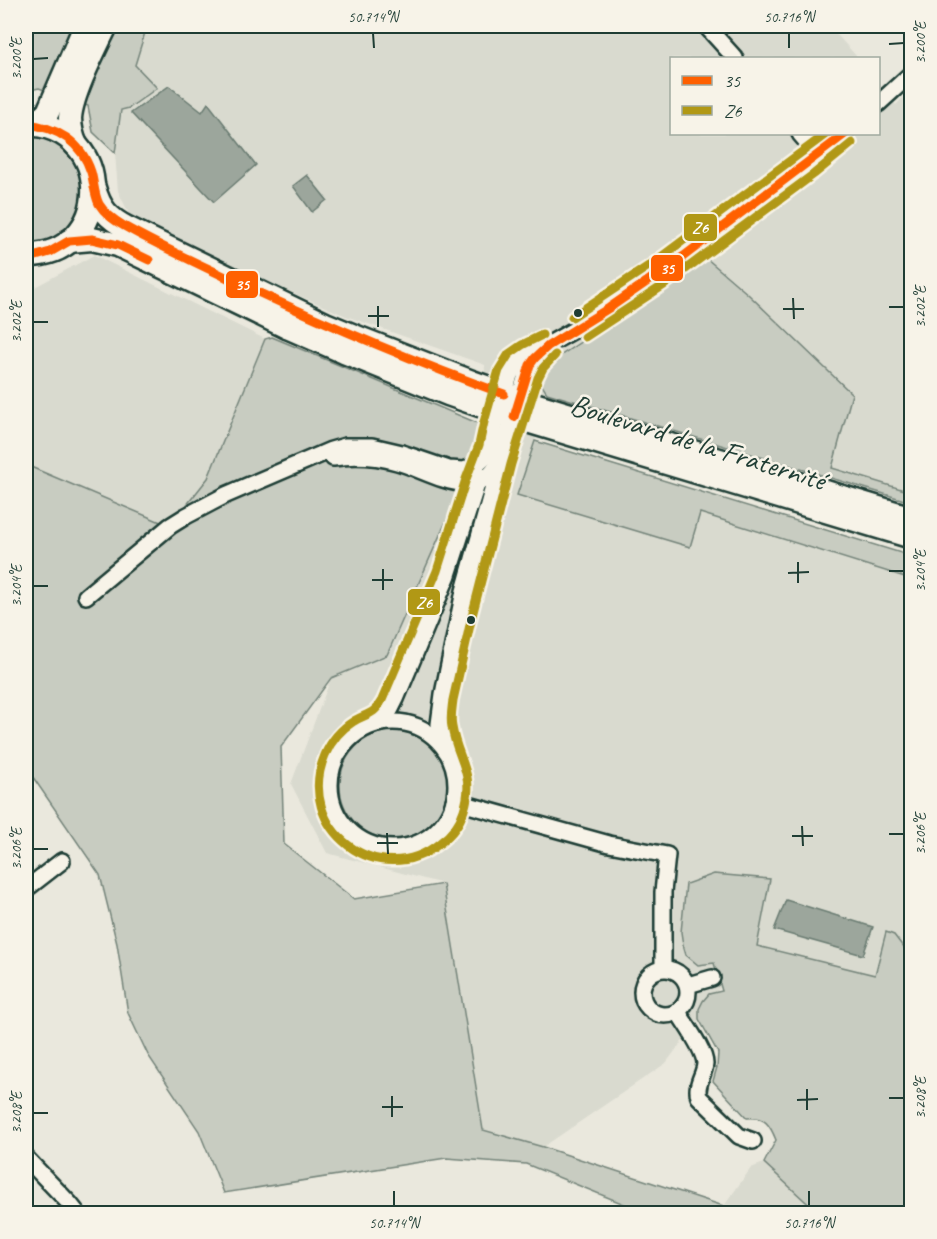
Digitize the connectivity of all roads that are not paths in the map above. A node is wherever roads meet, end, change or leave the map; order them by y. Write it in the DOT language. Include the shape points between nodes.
graph roads {
  1 [pos="85,26"];
  2 [pos="106,26"];
  3 [pos="706,26"];
  4 [pos="734,57"];
  5 [pos="912,73"];
  6 [pos="880,103"];
  7 [pos="26,124"];
  8 [pos="801,135"];
  9 [pos="845,135"];
  10 [pos="76,145"];
  11 [pos="819,156"];
  12 [pos="94,188"];
  13 [pos="69,241"];
  14 [pos="30,256"];
  15 [pos="509,406"];
  16 [pos="494,457"];
  17 [pos="288,469"];
  18 [pos="477,483"];
  19 [pos="912,518"];
  20 [pos="912,537"];
  21 [pos="86,596"];
  22 [pos="379,723"];
  23 [pos="445,749"];
  24 [pos="454,801"];
  25 [pos="62,861"];
  26 [pos="27,884"];
  27 [pos="663,968"];
  28 [pos="712,978"];
  29 [pos="688,985"];
  30 [pos="678,1012"];
  31 [pos="753,1141"];
  32 [pos="26,1158"];
  33 [pos="78,1214"];
  1 -- 7 [label="main road" via="48,112 39,121"];
  2 -- 10 [label="main road" via="71,111 70,126"];
  3 -- 4 [label="street"];
  5 -- 6 [label="street"];
  7 -- 10 [label="main road" via="53,129"];
  8 -- 11 [label="street"];
  9 -- 11 [label="street"];
  10 -- 12 [label="main road, Boulevard de la Fraternité" via="87,161"];
  11 -- 15 [label="street" via="668,267 548,346 530,365"];
  12 -- 13 [label="main road" via="88,218"];
  12 -- 15 [label="main road, Boulevard de la Fraternité" via="109,216 137,234"];
  13 -- 14 [label="main road" via="50,252"];
  13 -- 15 [label="main road, Boulevard de la Fraternité" via="92,239 118,245 344,352 448,394"];
  15 -- 16 [label="street"];
  15 -- 19 [label="main road, Boulevard de la Fraternité"];
  15 -- 20 [label="main road, Boulevard de la Fraternité"];
  16 -- 17 [label="street" via="458,471 387,449 352,446 331,450"];
  16 -- 18 [label="street"];
  16 -- 23 [label="street" via="493,491 462,600 443,694 439,724"];
  17 -- 18 [label="street" via="334,457 372,457 454,482"];
  17 -- 21 [label="street" via="226,495 170,526"];
  18 -- 22 [label="street" via="441,591 396,699"];
  22 -- 23 [label="street" via="411,724 430,734"];
  22 -- 24 [label="street" via="360,731 344,745 331,773 330,793 348,830 365,842 384,848 415,845 440,828"];
  23 -- 24 [label="street" via="456,779"];
  24 -- 27 [label="street" via="609,844 667,855"];
  25 -- 26 [label="street"];
  27 -- 29 [label="street" via="678,972"];
  27 -- 30 [label="street" via="644,981 644,1003 656,1014"];
  28 -- 29 [label="street"];
  29 -- 30 [label="street" via="687,1000"];
  30 -- 31 [label="street" via="705,1061 699,1097 739,1136"];
  32 -- 33 [label="street"];
}
